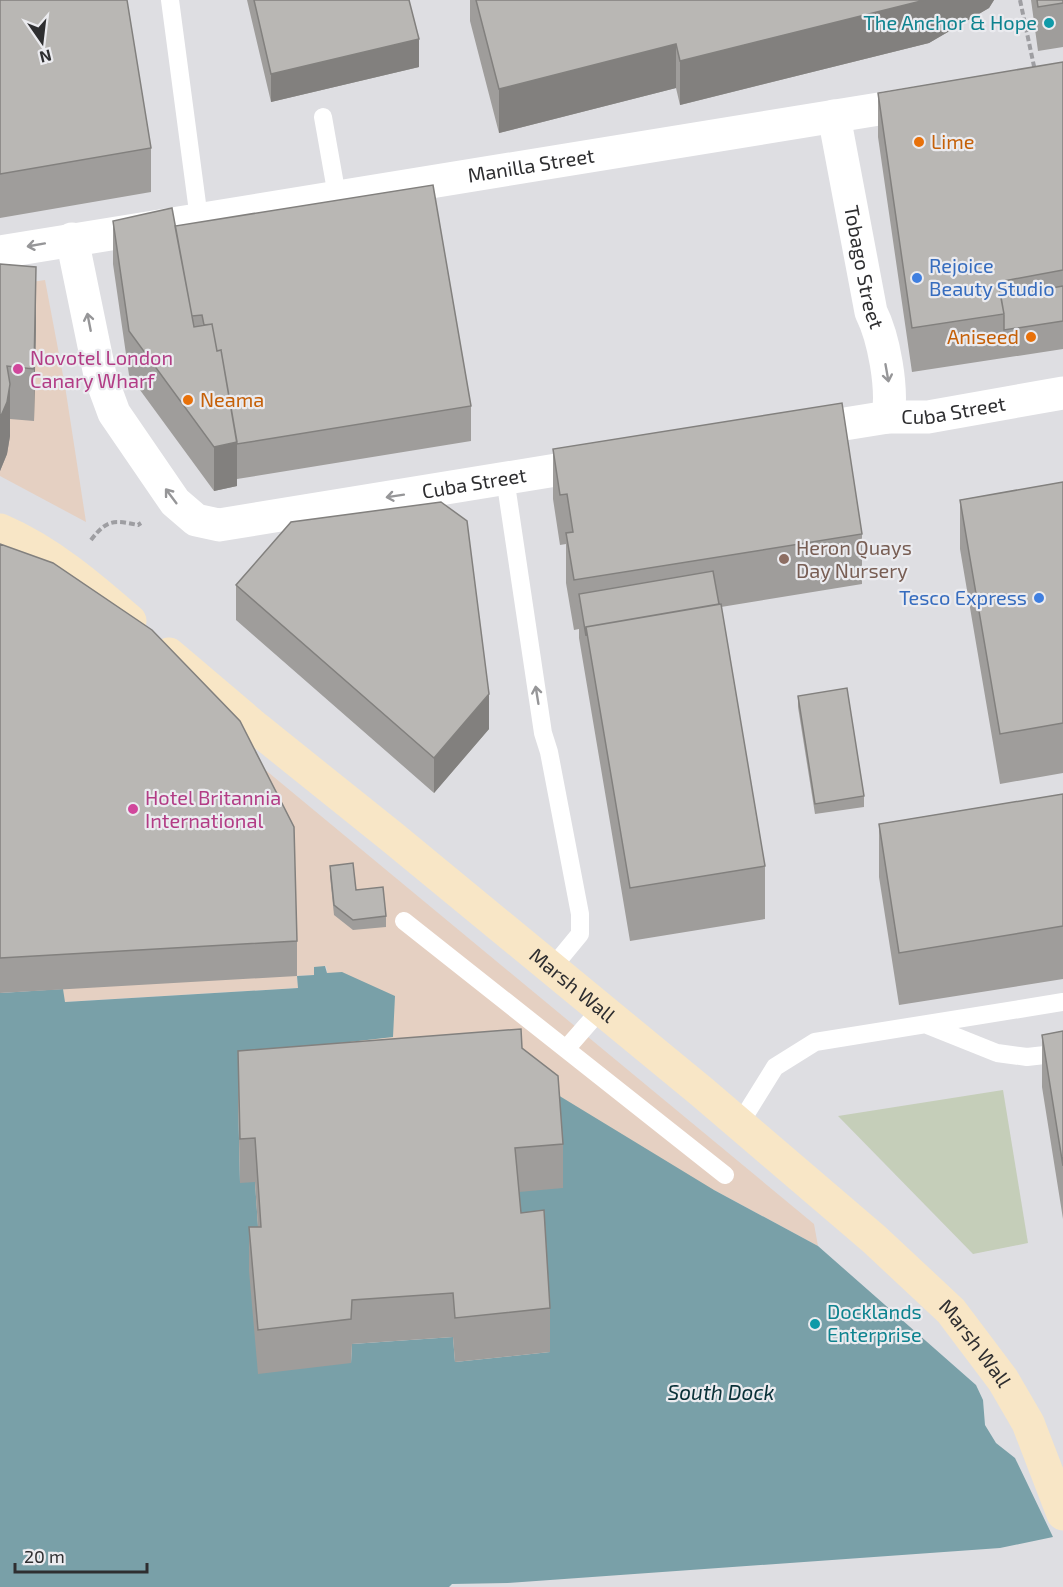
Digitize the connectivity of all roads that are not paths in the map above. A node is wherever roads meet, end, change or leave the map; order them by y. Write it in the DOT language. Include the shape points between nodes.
graph roads {
  1 [pos="170,0"];
  2 [pos="947,98"];
  3 [pos="323,117"];
  4 [pos="834,117"];
  5 [pos="337,196"];
  6 [pos="199,219"];
  7 [pos="72,239"];
  8 [pos="0,252"];
  9 [pos="1063,393"];
  10 [pos="888,417"];
  11 [pos="772,436"];
  12 [pos="633,458"];
  13 [pos="505,478"];
  14 [pos="0,530"];
  15 [pos="404,921"];
  16 [pos="552,968"];
  17 [pos="1063,1002"];
  18 [pos="601,1009"];
  19 [pos="926,1024"];
  20 [pos="566,1049"];
  21 [pos="1063,1053"];
  22 [pos="739,1125"];
  23 [pos="725,1175"];
  24 [pos="1063,1514"];
  1 -- 6 [label="lane"];
  2 -- 4 [label="street, Manilla Street"];
  3 -- 5 [label="lane"];
  4 -- 5 [label="street, Manilla Street"];
  4 -- 10 [label="street, Tobago Street, one-way" via="871,312 879,330 891,401"];
  5 -- 6 [label="street, Manilla Street"];
  6 -- 7 [label="street, Manilla Street"];
  7 -- 8 [label="street, Manilla Street, one-way"];
  13 -- 7 [label="street, Cuba Street, one-way" via="219,525 196,520 175,502 114,413 100,375"];
  9 -- 10 [label="street, Cuba Street" via="928,417"];
  10 -- 11 [label="street, Cuba Street"];
  12 -- 13 [label="street, Cuba Street"];
  16 -- 13 [label="lane, one-way" via="580,934 580,914 543,733"];
  14 -- 16 [label="street, Marsh Wall" via="43,553 71,582 246,729"];
  15 -- 20 [label="lane"];
  16 -- 18 [label="street, Marsh Wall"];
  17 -- 19 [label="lane"];
  18 -- 20 [label="lane"];
  18 -- 22 [label="street, Marsh Wall"];
  19 -- 21 [label="lane" via="997,1053 1027,1057"];
  19 -- 22 [label="lane" via="815,1042 775,1067"];
  20 -- 23 [label="lane"];
  22 -- 24 [label="street, Marsh Wall" via="874,1239 951,1311 1003,1380 1028,1423"];
}
